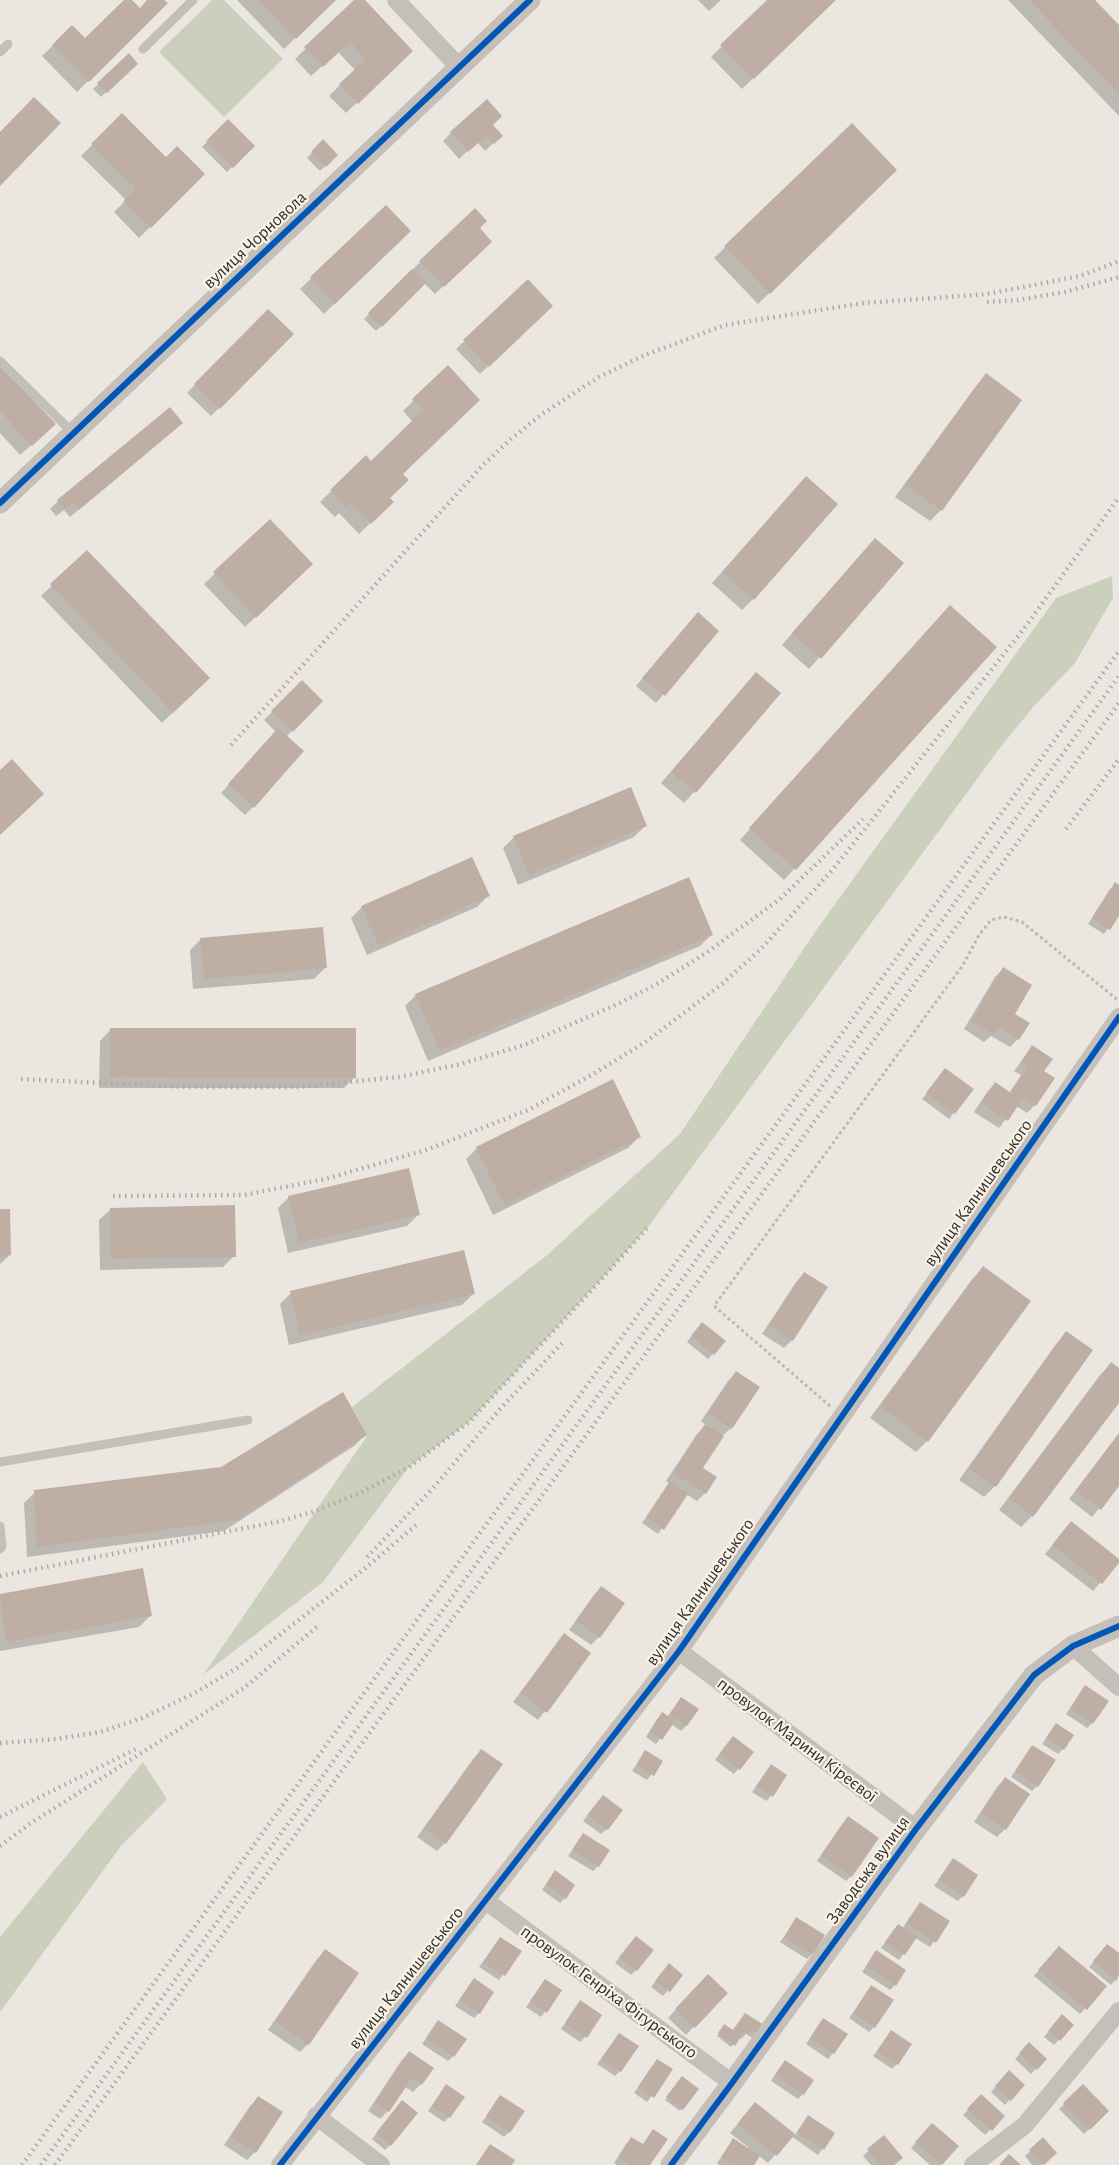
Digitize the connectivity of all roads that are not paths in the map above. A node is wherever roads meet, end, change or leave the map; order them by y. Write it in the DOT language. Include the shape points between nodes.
graph roads {
  1 [pos="193,0"];
  2 [pos="396,0"];
  3 [pos="530,0"];
  4 [pos="8,44"];
  5 [pos="142,49"];
  6 [pos="0,52"];
  7 [pos="459,67"];
  8 [pos="0,361"];
  9 [pos="73,433"];
  10 [pos="0,503"];
  11 [pos="1119,1017"];
  12 [pos="248,1420"];
  13 [pos="0,1461"];
  14 [pos="0,1526"];
  15 [pos="0,1549"];
  16 [pos="1119,1626"];
  17 [pos="1073,1646"];
  18 [pos="679,1651"];
  19 [pos="1119,1687"];
  20 [pos="916,1828"];
  21 [pos="486,1901"];
  22 [pos="1119,2011"];
  23 [pos="732,2083"];
  24 [pos="316,2116"];
  25 [pos="280,2165"];
  26 [pos="381,2165"];
  27 [pos="671,2165"];
  28 [pos="974,2165"];
  1 -- 5 [label="lane"];
  2 -- 7 [label="street"];
  3 -- 7 [label="street, вулиця Чорновола"];
  4 -- 6 [label="lane"];
  7 -- 9 [label="street, вулиця Чорновола"];
  8 -- 9 [label="lane"];
  9 -- 10 [label="street, вулиця Чорновола"];
  11 -- 18 [label="street, вулиця Калнишевського"];
  12 -- 13 [label="lane"];
  14 -- 15 [label="lane"];
  16 -- 17 [label="street, Заводська вулиця"];
  17 -- 19 [label="street"];
  17 -- 20 [label="street, Заводська вулиця" via="1034,1675"];
  18 -- 20 [label="street, провулок Марини Кіреєвої"];
  18 -- 21 [label="street, вулиця Калнишевського"];
  20 -- 23 [label="street, Заводська вулиця"];
  21 -- 23 [label="street, провулок Генріха Фігурського"];
  21 -- 24 [label="street, вулиця Калнишевського"];
  22 -- 28 [label="street" via="1025,2125"];
  23 -- 27 [label="street, Заводська вулиця"];
  24 -- 25 [label="street, вулиця Калнишевського"];
  24 -- 26 [label="street"];
}
